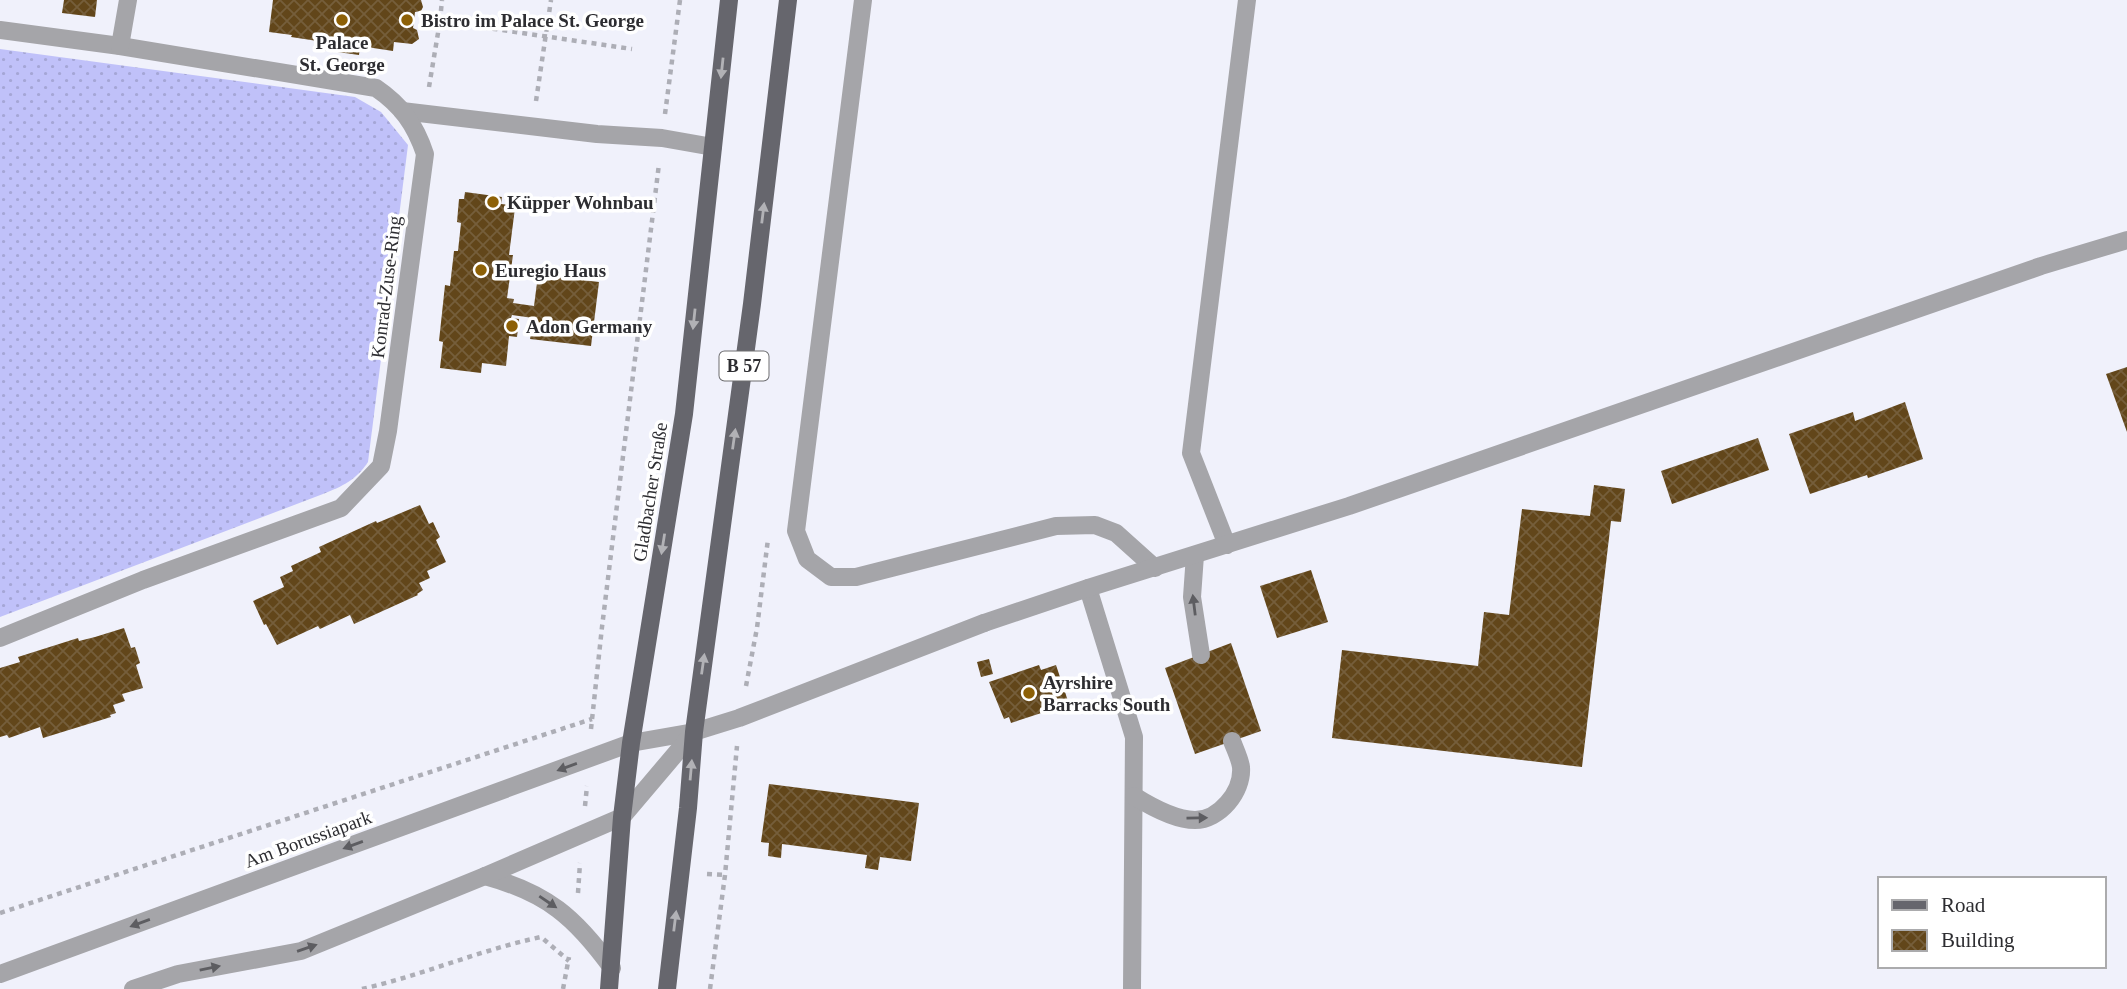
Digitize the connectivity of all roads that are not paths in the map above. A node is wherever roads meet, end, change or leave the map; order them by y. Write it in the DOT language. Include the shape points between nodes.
graph roads {
  1 [pos="128,0"];
  2 [pos="729,0"];
  3 [pos="788,0"];
  4 [pos="863,0"];
  5 [pos="1247,0"];
  6 [pos="0,30"];
  7 [pos="120,46"];
  8 [pos="402,111"];
  9 [pos="713,147"];
  10 [pos="2127,240"];
  11 [pos="1227,545"];
  12 [pos="1195,555"];
  13 [pos="1155,568"];
  14 [pos="1088,588"];
  15 [pos="0,638"];
  16 [pos="1201,655"];
  17 [pos="694,732"];
  18 [pos="1232,741"];
  19 [pos="631,743"];
  20 [pos="1133,796"];
  21 [pos="622,817"];
  22 [pos="485,876"];
  23 [pos="612,968"];
  24 [pos="0,974"];
  25 [pos="132,989"];
  26 [pos="609,989"];
  27 [pos="667,989"];
  28 [pos="1132,989"];
  1 -- 7 [label="street"];
  2 -- 9 [label="main road, Gladbacher Straße, one-way"];
  17 -- 3 [label="main road, B 57, one-way"];
  4 -- 13 [label="street" via="796,531 807,559 831,577 856,577 1056,526 1095,525 1116,533"];
  5 -- 11 [label="street" via="1191,453"];
  6 -- 7 [label="street, Konrad-Zuse-Ring"];
  7 -- 8 [label="street, Konrad-Zuse-Ring" via="376,88"];
  8 -- 9 [label="street"];
  8 -- 15 [label="street, Konrad-Zuse-Ring" via="425,154 381,466 341,508"];
  9 -- 19 [label="main road, Gladbacher Straße, one-way" via="684,414"];
  10 -- 11 [label="street, Am Borussiapark"];
  11 -- 12 [label="street, Am Borussiapark"];
  12 -- 13 [label="street, Am Borussiapark"];
  16 -- 12 [label="street, one-way" via="1192,597"];
  13 -- 14 [label="street, Am Borussiapark"];
  14 -- 17 [label="street, Am Borussiapark"];
  14 -- 20 [label="street" via="1134,737"];
  17 -- 19 [label="street, Am Borussiapark"];
  17 -- 21 [label="street"];
  27 -- 17 [label="main road, B 57, one-way"];
  20 -- 18 [label="street, one-way" via="1161,811 1194,820 1209,817 1232,798 1238,785 1241,768"];
  19 -- 21 [label="main road, Gladbacher Straße"];
  19 -- 24 [label="street, Am Borussiapark, one-way"];
  20 -- 28 [label="street"];
  21 -- 22 [label="street"];
  21 -- 23 [label="main road, Gladbacher Straße"];
  22 -- 23 [label="street, one-way" via="514,884 556,907 592,940"];
  25 -- 22 [label="street, one-way" via="178,974 301,951"];
  23 -- 26 [label="main road, Gladbacher Straße"];
}
